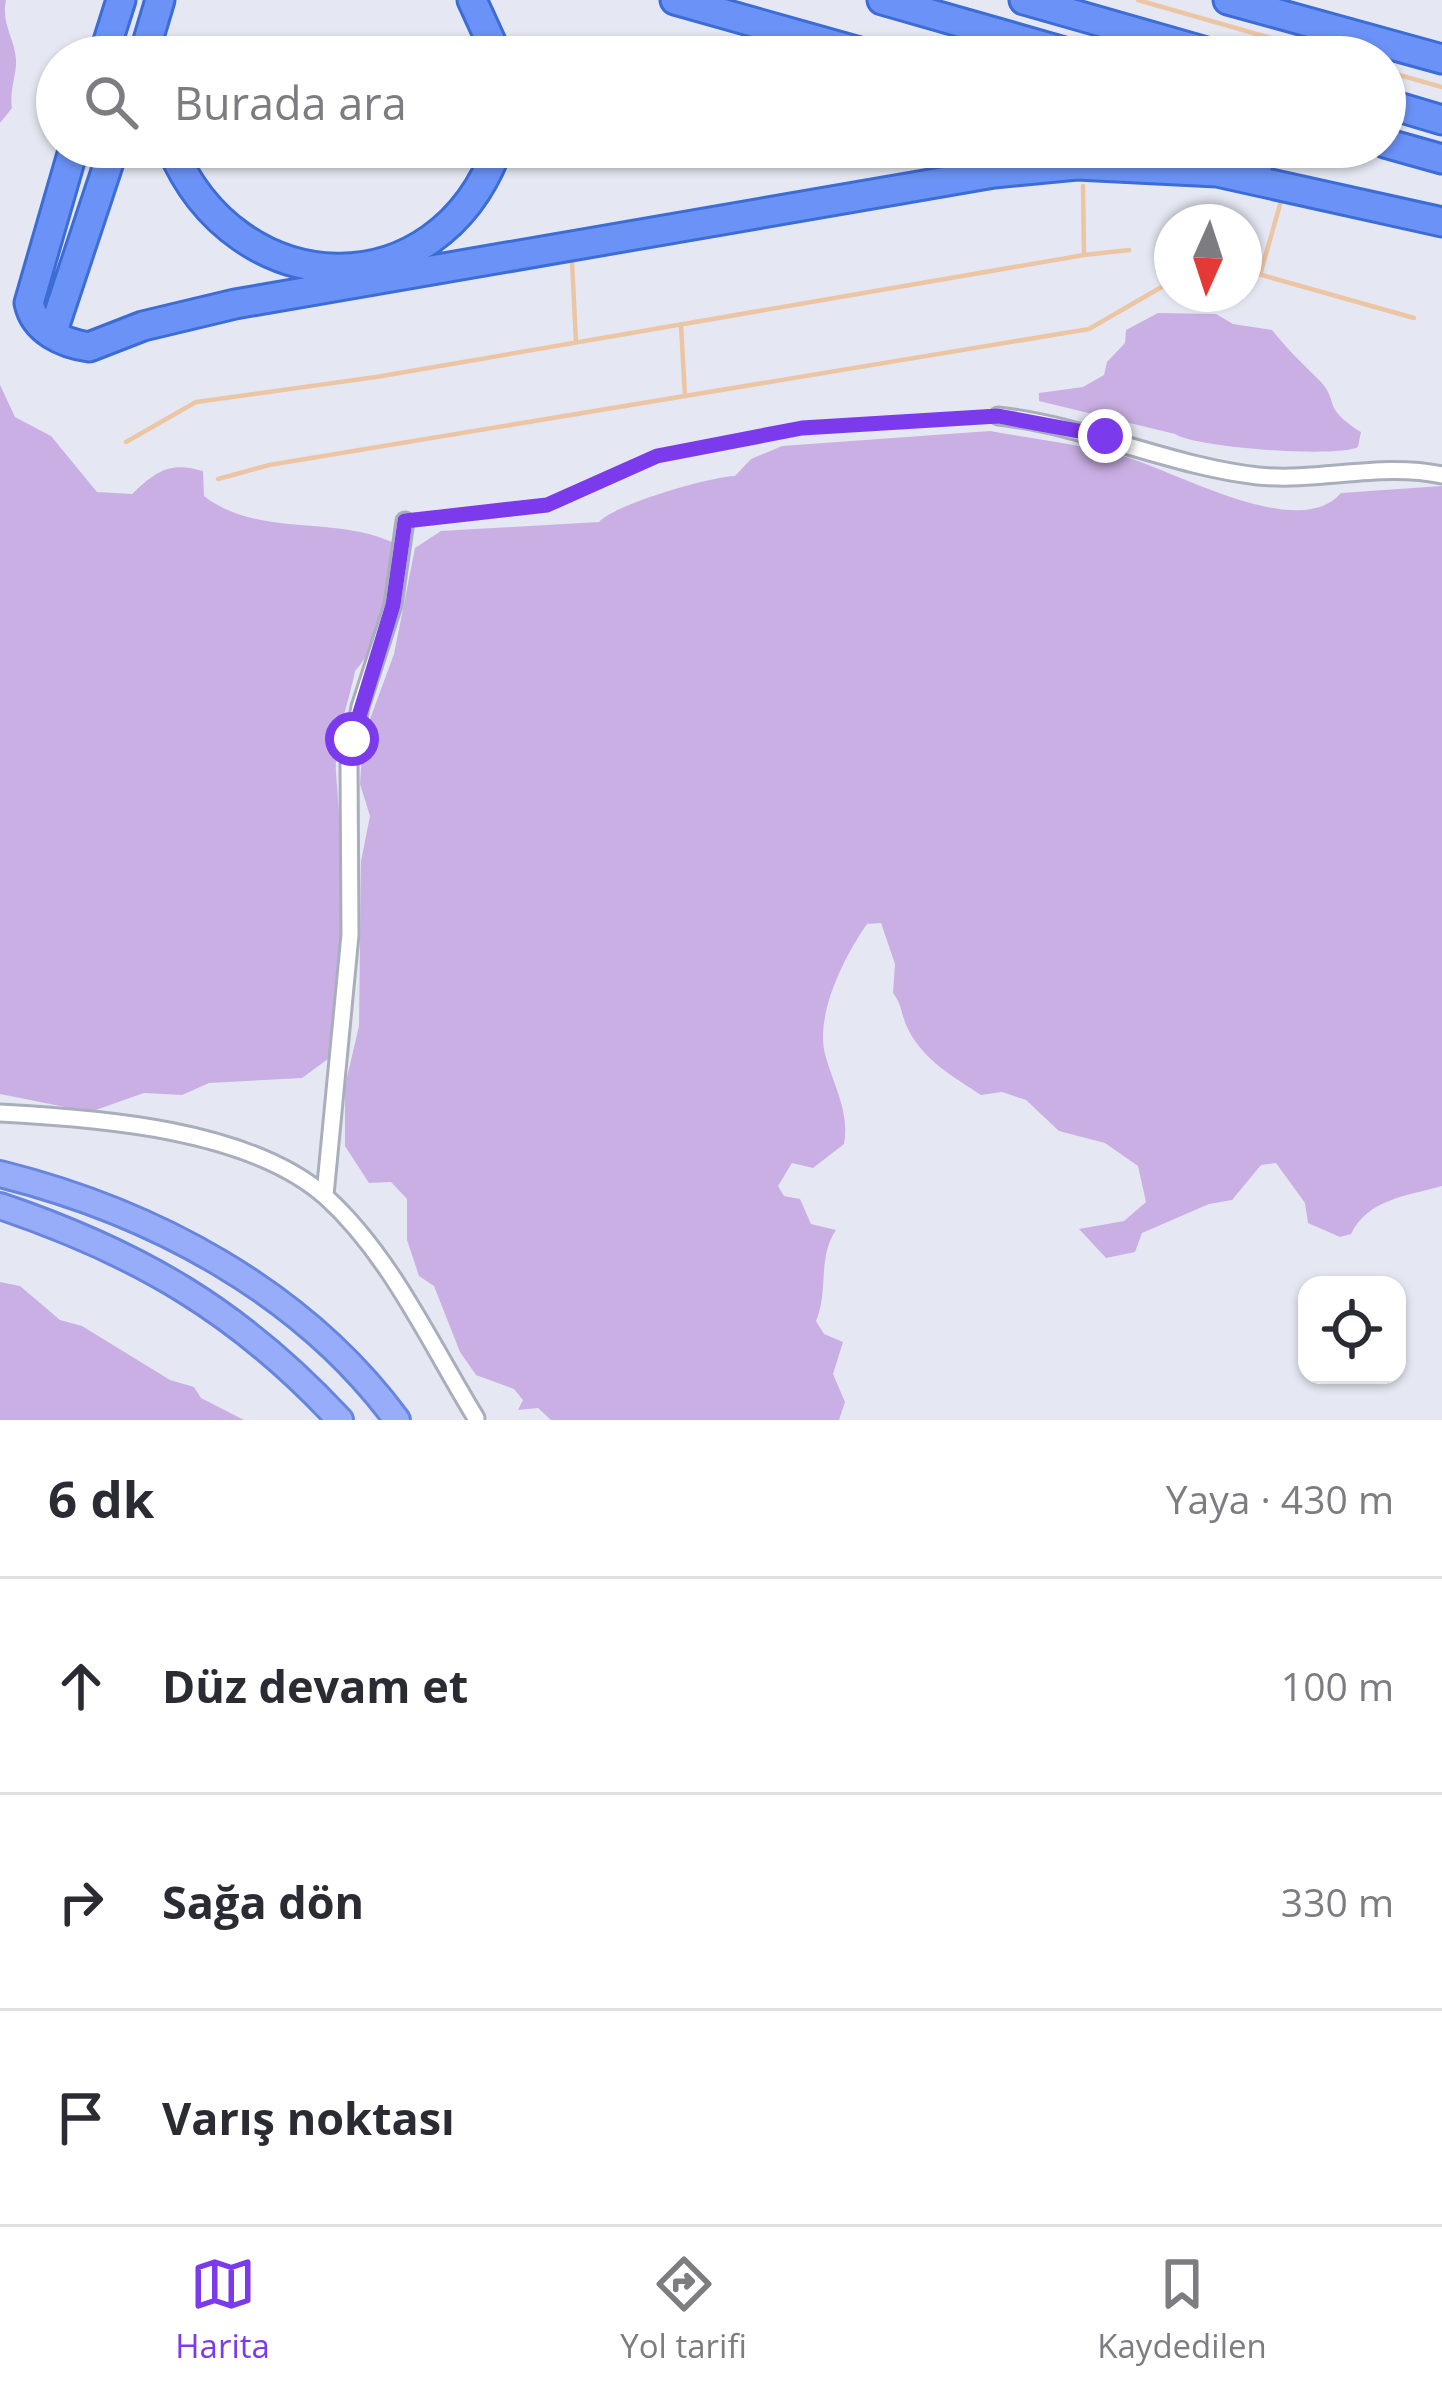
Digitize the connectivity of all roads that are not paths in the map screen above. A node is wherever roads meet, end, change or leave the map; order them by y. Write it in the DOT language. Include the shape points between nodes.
graph roads {
  1 [pos="121,0"];
  2 [pos="163,0"];
  3 [pos="472,0"];
  4 [pos="675,0"];
  5 [pos="881,0"];
  6 [pos="1024,0"];
  7 [pos="1228,0"];
  8 [pos="110,36"];
  9 [pos="150,36"];
  10 [pos="161,36"];
  11 [pos="488,36"];
  12 [pos="803,36"];
  13 [pos="1008,36"];
  14 [pos="1150,36"];
  15 [pos="1359,36"];
  16 [pos="1406,49"];
  17 [pos="1442,59"];
  18 [pos="1406,109"];
  19 [pos="1442,120"];
  20 [pos="1406,149"];
  21 [pos="1442,159"];
  22 [pos="68,168"];
  23 [pos="107,168"];
  24 [pos="183,168"];
  25 [pos="488,168"];
  26 [pos="1046,168"];
  27 [pos="1137,168"];
  28 [pos="1268,168"];
  29 [pos="1442,221"];
  30 [pos="52,334"];
  31 [pos="998,416"];
  32 [pos="1442,475"];
  33 [pos="405,521"];
  34 [pos="0,1113"];
  35 [pos="0,1174"];
  36 [pos="325,1195"];
  37 [pos="0,1206"];
  38 [pos="476,1418"];
  39 [pos="340,1420"];
  40 [pos="397,1420"];
  1 -- 8 [label="highway"];
  2 -- 9 [label="highway"];
  2 -- 10 [label="highway"];
  3 -- 11 [label="highway"];
  4 -- 12 [label="highway"];
  5 -- 13 [label="highway"];
  6 -- 14 [label="highway"];
  7 -- 15 [label="highway"];
  16 -- 17 [label="highway"];
  18 -- 19 [label="highway"];
  20 -- 21 [label="highway"];
  22 -- 30 [label="highway" via="30,292 30,313"];
  23 -- 30 [label="highway"];
  24 -- 25 [label="highway" via="234,234 277,258 340,269 427,243 471,201"];
  26 -- 30 [label="highway" via="235,304 143,326 101,346"];
  27 -- 29 [label="highway" via="1217,172"];
  28 -- 29 [label="highway"];
  31 -- 32 [label="street" via="1047,421 1254,476 1396,469"];
  33 -- 36 [label="street" via="393,605 349,765 350,935"];
  34 -- 36 [label="street" via="109,1121 198,1139"];
  35 -- 40 [label="main road" via="147,1221 195,1248 298,1320"];
  36 -- 38 [label="street" via="383,1265"];
  37 -- 39 [label="main road" via="130,1256 215,1305"];
}
